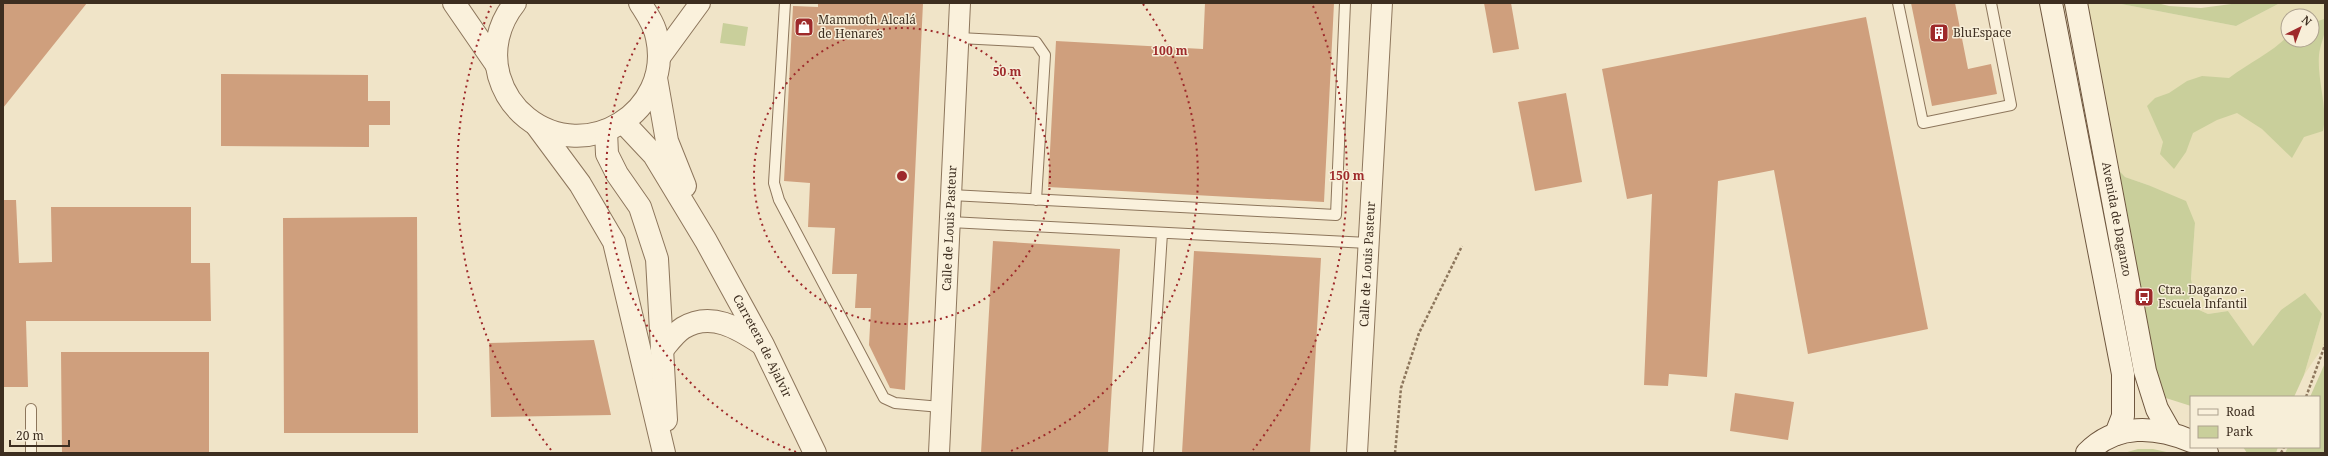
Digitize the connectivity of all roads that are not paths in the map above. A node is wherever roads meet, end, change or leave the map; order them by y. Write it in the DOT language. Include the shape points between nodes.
graph roads {
  1 [pos="454,3"];
  2 [pos="515,3"];
  3 [pos="640,3"];
  4 [pos="700,3"];
  5 [pos="785,3"];
  6 [pos="960,3"];
  7 [pos="1345,3"];
  8 [pos="1382,3"];
  9 [pos="1898,3"];
  10 [pos="1991,3"];
  11 [pos="2051,3"];
  12 [pos="2076,3"];
  13 [pos="958,38"];
  14 [pos="496,64"];
  15 [pos="657,69"];
  16 [pos="537,126"];
  17 [pos="615,127"];
  18 [pos="951,195"];
  19 [pos="1036,200"];
  20 [pos="950,222"];
  21 [pos="1162,233"];
  22 [pos="706,241"];
  23 [pos="1368,243"];
  24 [pos="763,345"];
  25 [pos="662,350"];
  26 [pos="941,407"];
  27 [pos="31,409"];
  28 [pos="2170,432"];
  29 [pos="2116,434"];
  30 [pos="2190,441"];
  31 [pos="31,453"];
  32 [pos="664,453"];
  33 [pos="667,453"];
  34 [pos="815,453"];
  35 [pos="939,453"];
  36 [pos="1148,453"];
  37 [pos="1357,453"];
  38 [pos="2087,453"];
  1 -- 14 [label="street"];
  2 -- 14 [label="street" via="506,14 497,38"];
  3 -- 15 [label="street, Carretera de Ajalvir" via="650,18 657,38"];
  4 -- 15 [label="street"];
  5 -- 26 [label="lane" via="774,183 779,200 884,398 895,403"];
  6 -- 13 [label="street, Calle de Louis Pasteur"];
  7 -- 19 [label="lane" via="1336,215"];
  8 -- 23 [label="street, Calle de Louis Pasteur"];
  9 -- 10 [label="lane" via="1923,123 2011,105"];
  11 -- 29 [label="street, Avenida de Daganzo" via="2123,374 2123,416"];
  12 -- 28 [label="street, Avenida de Daganzo" via="2145,371 2157,409"];
  13 -- 18 [label="street, Calle de Louis Pasteur"];
  13 -- 19 [label="lane" via="1036,42 1045,55"];
  14 -- 16 [label="street" via="503,89 517,110"];
  15 -- 17 [label="street" via="644,103"];
  15 -- 22 [label="street, Carretera de Ajalvir" via="667,140"];
  16 -- 17 [label="street" via="559,135 583,137"];
  16 -- 32 [label="street" via="580,184 614,242"];
  17 -- 22 [label="street, Carretera de Ajalvir" via="654,155"];
  17 -- 25 [label="street" via="608,154 617,174 640,207 657,259"];
  18 -- 19 [label="lane"];
  18 -- 20 [label="street, Calle de Louis Pasteur"];
  20 -- 21 [label="lane"];
  20 -- 26 [label="street, Calle de Louis Pasteur"];
  21 -- 23 [label="lane"];
  21 -- 36 [label="lane"];
  22 -- 24 [label="street, Carretera de Ajalvir"];
  23 -- 37 [label="street, Calle de Louis Pasteur"];
  24 -- 25 [label="street" via="736,328 717,321 700,320 682,329"];
  24 -- 34 [label="street, Carretera de Ajalvir"];
  25 -- 33 [label="street"];
  26 -- 35 [label="street, Calle de Louis Pasteur"];
  27 -- 31 [label="lane"];
  28 -- 29 [label="street" via="2152,429"];
  28 -- 30 [label="street"];
  29 -- 38 [label="street"];
}
